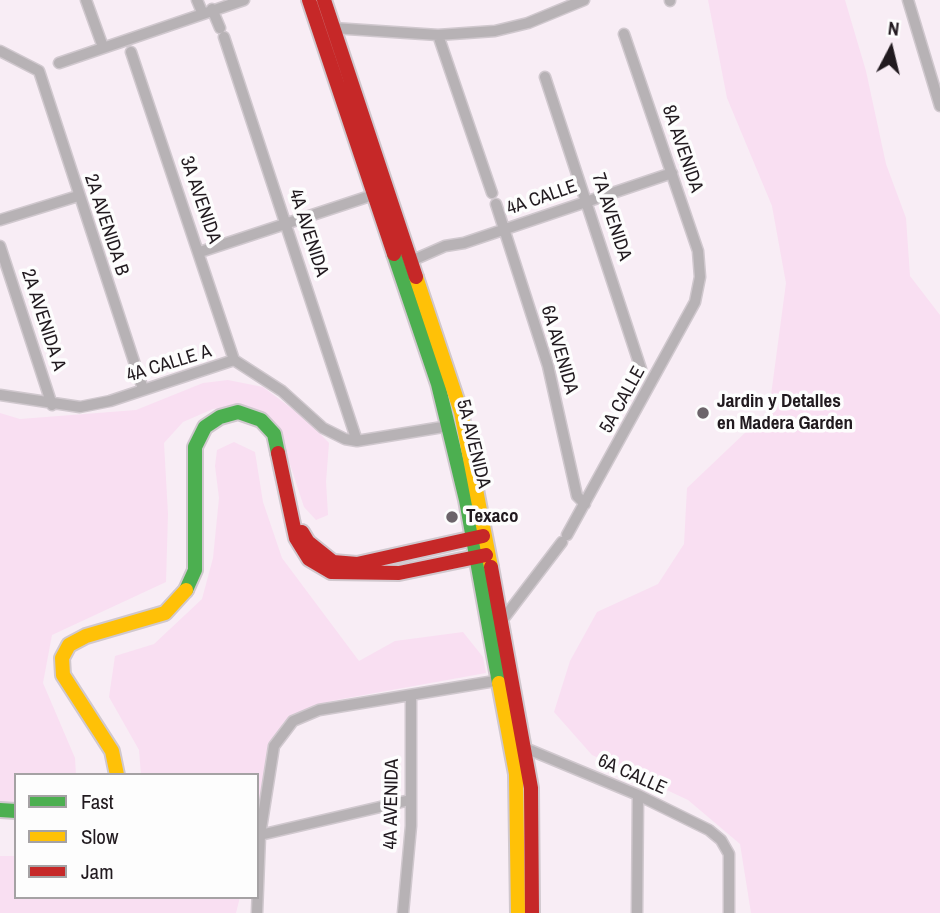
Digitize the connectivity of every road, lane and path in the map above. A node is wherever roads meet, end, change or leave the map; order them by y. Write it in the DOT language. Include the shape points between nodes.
graph roads {
  1 [pos="86,0"];
  2 [pos="197,0"];
  3 [pos="240,0"];
  4 [pos="309,0"];
  5 [pos="324,0"];
  6 [pos="584,0"];
  7 [pos="908,0"];
  8 [pos="207,10"];
  9 [pos="333,28"];
  10 [pos="624,34"];
  11 [pos="438,35"];
  12 [pos="103,47"];
  13 [pos="0,51"];
  14 [pos="131,52"];
  15 [pos="59,64"];
  16 [pos="545,77"];
  17 [pos="940,106"];
  18 [pos="672,173"];
  19 [pos="382,193"];
  20 [pos="492,193"];
  21 [pos="78,196"];
  22 [pos="588,201"];
  23 [pos="496,204"];
  24 [pos="0,220"];
  25 [pos="286,223"];
  26 [pos="504,230"];
  27 [pos="0,246"];
  28 [pos="200,252"];
  29 [pos="411,261"];
  30 [pos="700,277"];
  31 [pos="234,360"];
  32 [pos="641,369"];
  33 [pos="143,389"];
  34 [pos="0,395"];
  35 [pos="52,405"];
  36 [pos="449,426"];
  37 [pos="357,440"];
  38 [pos="287,503"];
  39 [pos="585,504"];
  40 [pos="479,537"];
  41 [pos="482,556"];
  42 [pos="501,622"];
  43 [pos="501,680"];
  44 [pos="411,695"];
  45 [pos="525,748"];
  46 [pos="114,773"];
  47 [pos="638,795"];
  48 [pos="525,797"];
  49 [pos="410,800"];
  50 [pos="260,835"];
  51 [pos="259,861"];
  52 [pos="403,913"];
  53 [pos="518,913"];
  54 [pos="532,913"];
  55 [pos="637,913"];
  56 [pos="729,913"];
  1 -- 12 [label="street"];
  2 -- 8 [label="street, 4A AVENIDA"];
  3 -- 8 [label="street"];
  4 -- 19 [label="main road, 5A AVENIDA"];
  5 -- 9 [label="main road, 5A AVENIDA"];
  6 -- 11 [label="street" via="495,31"];
  7 -- 17 [label="street"];
  8 -- 12 [label="street"];
  8 -- 25 [label="street, 4A AVENIDA" via="222,33"];
  9 -- 11 [label="street"];
  9 -- 19 [label="main road, 5A AVENIDA"];
  10 -- 18 [label="street, 8A AVENIDA"];
  11 -- 20 [label="street"];
  12 -- 15 [label="street"];
  13 -- 21 [label="street, 2A AVENIDA B" via="39,71"];
  14 -- 28 [label="street, 3A AVENIDA"];
  16 -- 22 [label="street, 7A AVENIDA"];
  18 -- 22 [label="street, 4A CALLE"];
  18 -- 30 [label="street, 8A AVENIDA" via="698,251"];
  19 -- 25 [label="street"];
  19 -- 29 [label="main road, 5A AVENIDA"];
  19 -- 36 [label="main road, 5A AVENIDA"];
  21 -- 24 [label="street"];
  21 -- 33 [label="street, 2A AVENIDA B"];
  22 -- 26 [label="street, 4A CALLE"];
  22 -- 32 [label="street, 7A AVENIDA"];
  23 -- 26 [label="street, 6A AVENIDA"];
  25 -- 28 [label="street"];
  25 -- 37 [label="street, 4A AVENIDA"];
  26 -- 29 [label="street, 4A CALLE"];
  26 -- 39 [label="street, 6A AVENIDA" via="548,366 577,496"];
  27 -- 35 [label="street, 2A AVENIDA A"];
  28 -- 31 [label="street, 3A AVENIDA"];
  29 -- 40 [label="main road, 5A AVENIDA" via="461,412"];
  30 -- 39 [label="street, 5A CALLE" via="695,302"];
  31 -- 33 [label="street, 4A CALLE A"];
  31 -- 37 [label="street, 4A CALLE A" via="282,391 323,428"];
  33 -- 35 [label="street, 4A CALLE A" via="79,407"];
  34 -- 35 [label="street, 4A CALLE A"];
  36 -- 37 [label="street, 4A CALLE A"];
  36 -- 40 [label="main road, 5A AVENIDA"];
  38 -- 40 [label="main road" via="308,542 333,562 357,564"];
  38 -- 41 [label="main road" via="296,538 310,559 331,572 399,573"];
  38 -- 46 [label="main road" via="274,434 261,420 238,412 205,428 195,447 195,569 184,595 165,613 86,636 69,645 62,658 63,676 112,751"];
  39 -- 42 [label="street, 5A CALLE"];
  40 -- 41 [label="main road, 5A AVENIDA"];
  41 -- 42 [label="main road, 5A AVENIDA"];
  41 -- 43 [label="main road, 5A AVENIDA"];
  42 -- 45 [label="main road, 5A AVENIDA"];
  43 -- 44 [label="street"];
  43 -- 48 [label="main road, 5A AVENIDA"];
  44 -- 49 [label="street, 4A AVENIDA"];
  44 -- 50 [label="street" via="319,710 293,721 274,746"];
  45 -- 47 [label="street, 6A CALLE"];
  45 -- 48 [label="main road, 5A AVENIDA"];
  47 -- 55 [label="street"];
  47 -- 56 [label="street, 6A CALLE" via="722,840 729,854"];
  48 -- 53 [label="main road, 5A AVENIDA"];
  48 -- 54 [label="main road, 5A AVENIDA"];
  49 -- 50 [label="street"];
  49 -- 52 [label="street, 4A AVENIDA"];
  50 -- 51 [label="street"];
}
